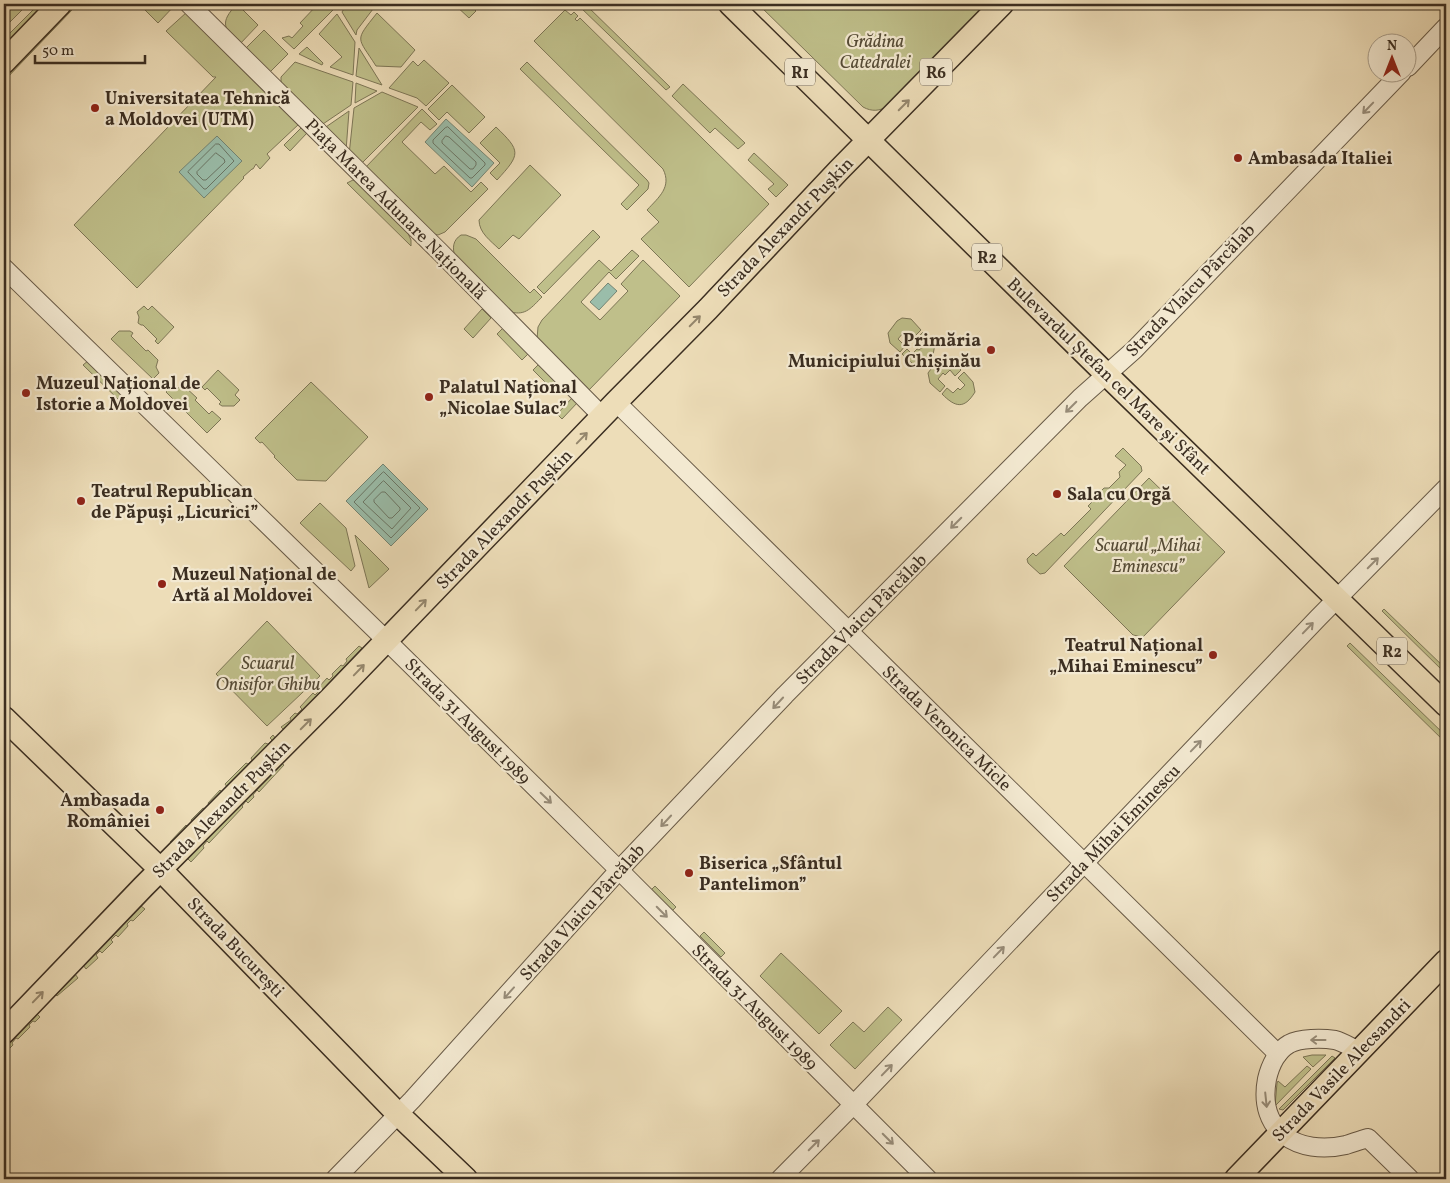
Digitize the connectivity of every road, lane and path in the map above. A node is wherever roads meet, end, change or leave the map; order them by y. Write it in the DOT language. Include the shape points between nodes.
graph roads {
  1 [pos="60,4"];
  2 [pos="189,4"];
  3 [pos="730,4"];
  4 [pos="1002,4"];
  5 [pos="1446,27"];
  6 [pos="1418,56"];
  7 [pos="4,62"];
  8 [pos="1392,82"];
  9 [pos="869,140"];
  10 [pos="4,268"];
  11 [pos="1106,374"];
  12 [pos="609,409"];
  13 [pos="1446,488"];
  14 [pos="1338,598"];
  15 [pos="849,631"];
  16 [pos="387,641"];
  17 [pos="1446,705"];
  18 [pos="4,718"];
  19 [pos="1084,863"];
  20 [pos="161,870"];
  21 [pos="620,870"];
  22 [pos="1446,960"];
  23 [pos="4,1032"];
  24 [pos="1359,1051"];
  25 [pos="1278,1054"];
  26 [pos="854,1105"];
  27 [pos="398,1114"];
  28 [pos="1280,1134"];
  29 [pos="335,1179"];
  30 [pos="466,1179"];
  31 [pos="780,1179"];
  32 [pos="928,1179"];
  33 [pos="1236,1179"];
  34 [pos="1410,1179"];
  1 -- 7 [label="main road"];
  2 -- 12 [label="street, Piața Marea Adunare Națională" via="431,243"];
  3 -- 9 [label="main road, Bulevardul Ștefan cel Mare și Sfânt / R1"];
  9 -- 4 [label="main road, Strada Alexandr Pușkin / R6, one-way"];
  5 -- 6 [label="street"];
  8 -- 11 [label="street, Strada Vlaicu Pârcălab, one-way" via="1134,350"];
  9 -- 11 [label="main road, Bulevardul Ștefan cel Mare și Sfânt / R2"];
  12 -- 9 [label="main road, Strada Alexandr Pușkin, one-way"];
  10 -- 16 [label="street, Strada 31 August 1989"];
  11 -- 14 [label="main road, Bulevardul Ștefan cel Mare și Sfânt / R2"];
  11 -- 15 [label="street, Strada Vlaicu Pârcălab, one-way"];
  12 -- 15 [label="street, Strada Veronica Micle"];
  16 -- 12 [label="main road, Strada Alexandr Pușkin, one-way"];
  14 -- 13 [label="street, Strada Mihai Eminescu, one-way"];
  14 -- 17 [label="main road, Bulevardul Ștefan cel Mare și Sfânt / R2"];
  19 -- 14 [label="street, Strada Mihai Eminescu, one-way"];
  15 -- 19 [label="street, Strada Veronica Micle"];
  15 -- 21 [label="street, Strada Vlaicu Pârcălab, one-way"];
  20 -- 16 [label="main road, Strada Alexandr Pușkin, one-way"];
  16 -- 21 [label="street, Strada 31 August 1989, one-way"];
  18 -- 20 [label="main road, Strada București"];
  19 -- 25 [label="street, Strada Veronica Micle"];
  26 -- 19 [label="street, Strada Mihai Eminescu, one-way"];
  23 -- 20 [label="main road, Strada Alexandr Pușkin, one-way"];
  20 -- 27 [label="main road, Strada București"];
  21 -- 26 [label="street, Strada 31 August 1989, one-way"];
  21 -- 27 [label="street, Strada Vlaicu Pârcălab, one-way"];
  22 -- 24 [label="main road, Strada Vasile Alecsandri"];
  24 -- 25 [label="street, one-way" via="1336,1040 1320,1039 1290,1044"];
  24 -- 28 [label="main road, Strada Vasile Alecsandri"];
  25 -- 28 [label="street, one-way" via="1265,1091 1271,1123"];
  31 -- 26 [label="street, Strada Mihai Eminescu, one-way"];
  26 -- 32 [label="street, Strada 31 August 1989, one-way"];
  27 -- 29 [label="street, Strada Vlaicu Pârcălab"];
  27 -- 30 [label="main road, Strada București"];
  28 -- 33 [label="main road, Strada Vasile Alecsandri"];
  28 -- 34 [label="street" via="1311,1147 1345,1145 1368,1138"];
}
